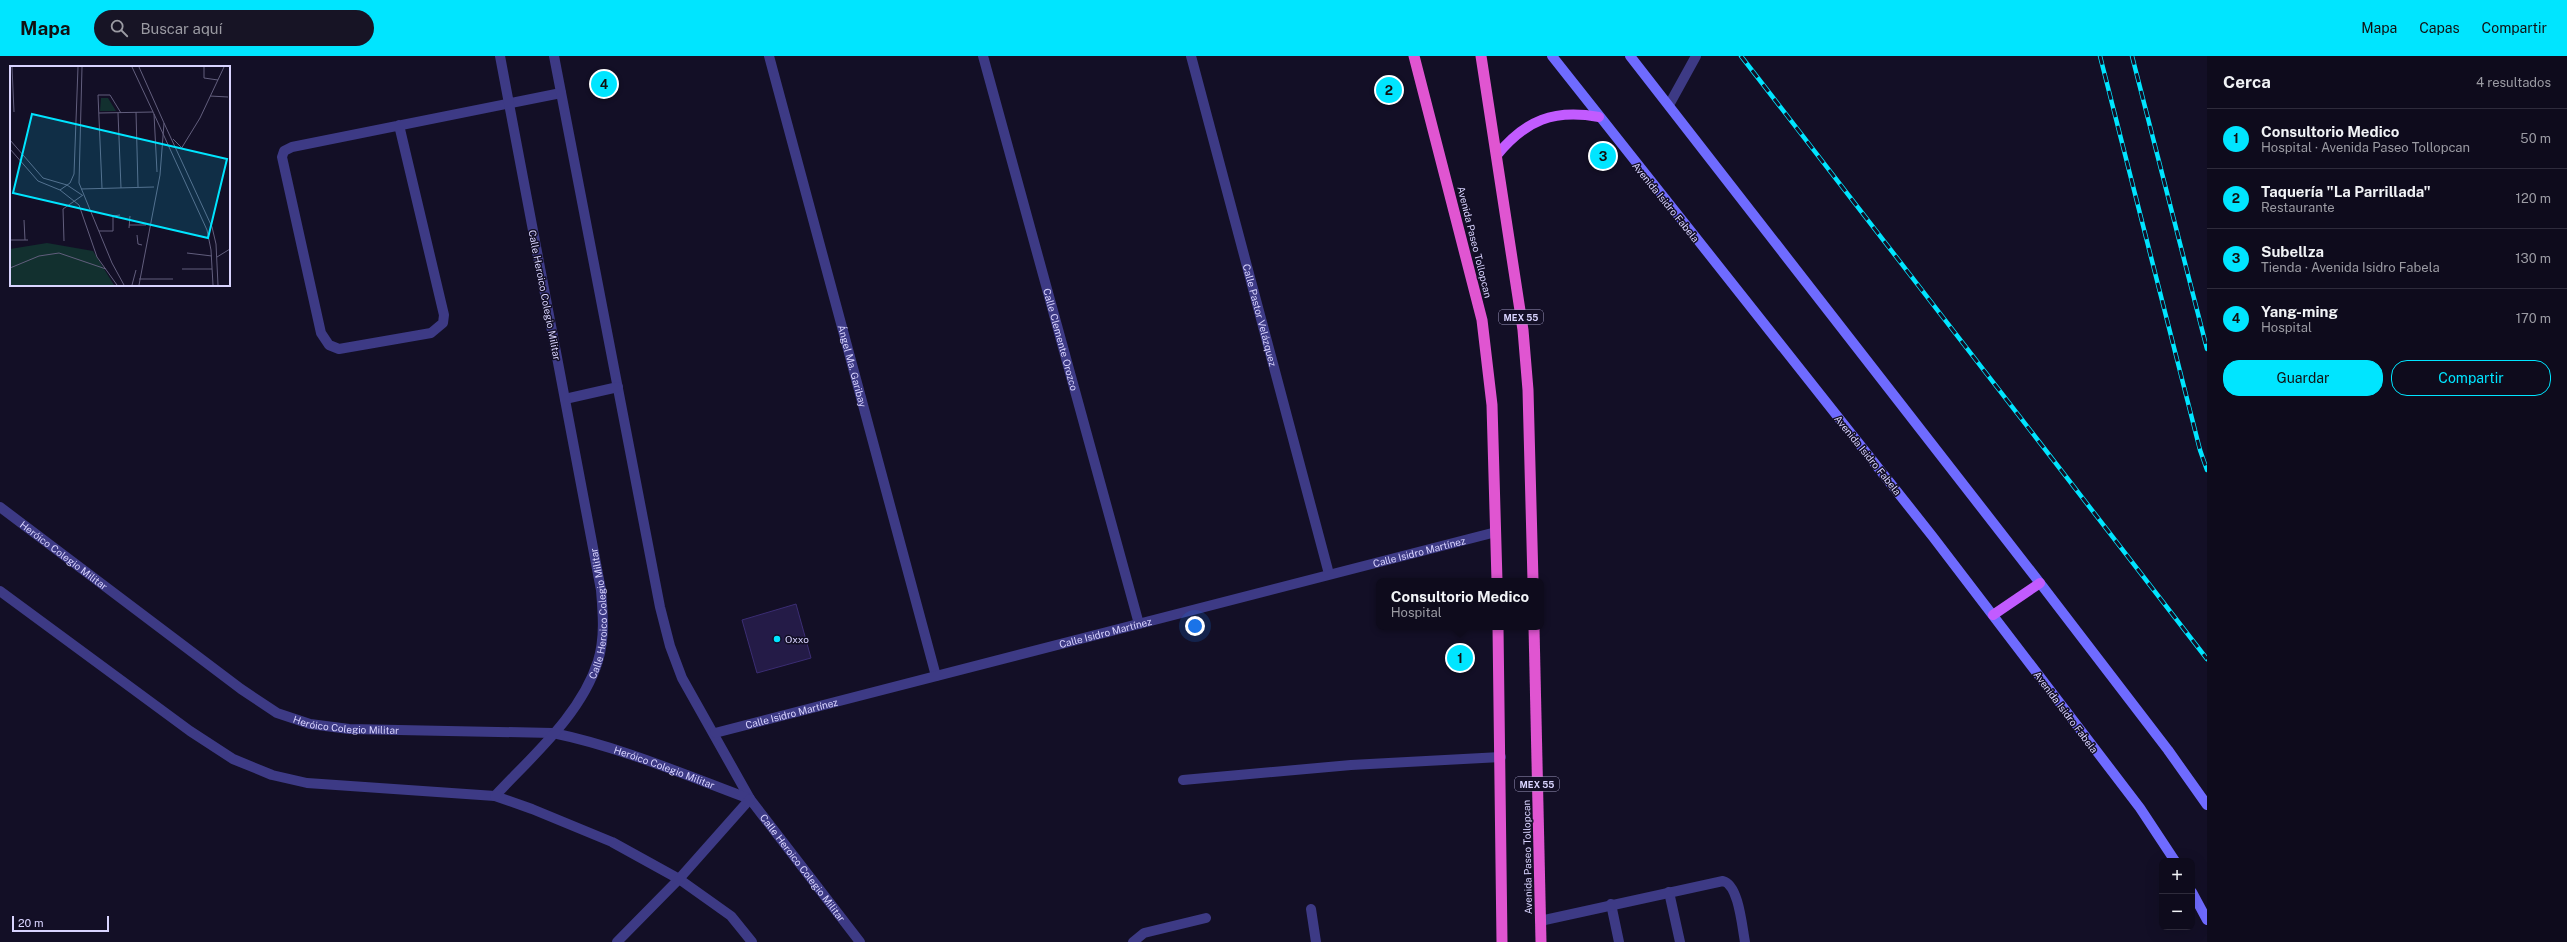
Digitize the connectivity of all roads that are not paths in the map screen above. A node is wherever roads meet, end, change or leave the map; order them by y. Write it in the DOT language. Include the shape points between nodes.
graph roads {
  1 [pos="500,56"];
  2 [pos="554,56"];
  3 [pos="768,56"];
  4 [pos="983,56"];
  5 [pos="1191,56"];
  6 [pos="1481,56"];
  7 [pos="1552,56"];
  8 [pos="1630,56"];
  9 [pos="1696,56"];
  10 [pos="1416,59"];
  11 [pos="561,93"];
  12 [pos="509,103"];
  13 [pos="1669,105"];
  14 [pos="1599,117"];
  15 [pos="399,125"];
  16 [pos="1497,155"];
  17 [pos="618,387"];
  18 [pos="565,399"];
  19 [pos="0,507"];
  20 [pos="1496,532"];
  21 [pos="1329,574"];
  22 [pos="1497,578"];
  23 [pos="1533,578"];
  24 [pos="2040,582"];
  25 [pos="0,591"];
  26 [pos="1993,615"];
  27 [pos="1139,624"];
  28 [pos="1498,630"];
  29 [pos="1534,630"];
  30 [pos="936,676"];
  31 [pos="553,733"];
  32 [pos="715,733"];
  33 [pos="1501,756"];
  34 [pos="1183,780"];
  35 [pos="495,796"];
  36 [pos="750,799"];
  37 [pos="2207,805"];
  38 [pos="2173,858"];
  39 [pos="679,879"];
  40 [pos="1669,892"];
  41 [pos="2193,894"];
  42 [pos="1611,904"];
  43 [pos="1311,909"];
  44 [pos="1206,918"];
  45 [pos="2207,920"];
  46 [pos="1540,921"];
  47 [pos="617,942"];
  48 [pos="752,942"];
  49 [pos="860,942"];
  50 [pos="1133,942"];
  51 [pos="1316,942"];
  52 [pos="1502,942"];
  53 [pos="1541,942"];
  54 [pos="1619,942"];
  55 [pos="1680,942"];
  56 [pos="1745,942"];
  1 -- 12 [label="street, Calle Heroico Colegio Militar"];
  2 -- 11 [label="street, Calle Heroico Colegio Militar"];
  3 -- 30 [label="street, Ángel Ma. Garibay"];
  4 -- 27 [label="street, Calle Clemente Orozco"];
  5 -- 21 [label="street, Calle Pastor Velázquez"];
  6 -- 16 [label="highway, MEX 55"];
  7 -- 14 [label="main road, Avenida Isidro Fabela"];
  8 -- 13 [label="main road"];
  9 -- 13 [label="street"];
  10 -- 20 [label="highway, Avenida Paseo Tollopcan" via="1482,320 1492,405"];
  11 -- 12 [label="street"];
  11 -- 17 [label="street, Calle Heroico Colegio Militar"];
  12 -- 15 [label="street"];
  12 -- 18 [label="street, Calle Heroico Colegio Militar"];
  13 -- 24 [label="main road"];
  14 -- 16 [label="main road" via="1560,114 1542,119 1524,128 1509,140"];
  14 -- 26 [label="main road, Avenida Isidro Fabela"];
  15 -- 15 [label="street" via="444,315 443,323 431,333 339,349 329,345 321,333 282,157 284,151 292,147"];
  16 -- 23 [label="highway, MEX 55" via="1523,330"];
  17 -- 18 [label="street"];
  17 -- 32 [label="street, Calle Heroico Colegio Militar" via="670,646 682,678"];
  18 -- 31 [label="street, Calle Heroico Colegio Militar" via="601,590 604,624 598,660 583,696"];
  19 -- 31 [label="street, Heróico Colegio Militar" via="276,713 310,724 349,729"];
  20 -- 21 [label="street, Calle Isidro Martínez"];
  20 -- 22 [label="highway, Avenida Paseo Tollopcan"];
  21 -- 27 [label="street, Calle Isidro Martínez"];
  24 -- 26 [label="main road"];
  24 -- 37 [label="main road"];
  25 -- 35 [label="street" via="190,731 233,759 272,775 307,783"];
  26 -- 38 [label="main road, Avenida Isidro Fabela" via="2140,808"];
  27 -- 30 [label="street, Calle Isidro Martínez"];
  28 -- 33 [label="highway, MEX 55"];
  29 -- 46 [label="highway, Avenida Paseo Tollopcan / MEX 55"];
  30 -- 32 [label="street, Calle Isidro Martínez"];
  31 -- 35 [label="street, Calle Heroico Colegio Militar"];
  31 -- 36 [label="street, Heróico Colegio Militar" via="629,753"];
  32 -- 36 [label="street, Calle Heroico Colegio Militar"];
  33 -- 34 [label="street" via="1351,765"];
  33 -- 52 [label="highway, MEX 55"];
  35 -- 39 [label="street" via="585,830"];
  36 -- 39 [label="street"];
  36 -- 49 [label="street, Calle Heroico Colegio Militar"];
  39 -- 47 [label="street"];
  39 -- 48 [label="street" via="731,916"];
  40 -- 42 [label="street"];
  40 -- 55 [label="street"];
  40 -- 56 [label="street" via="1716,881 1728,882 1734,890"];
  41 -- 45 [label="main road"];
  42 -- 46 [label="street"];
  42 -- 54 [label="street"];
  43 -- 51 [label="street"];
  44 -- 50 [label="street" via="1144,933"];
  46 -- 53 [label="highway, Avenida Paseo Tollopcan / MEX 55"];
}
